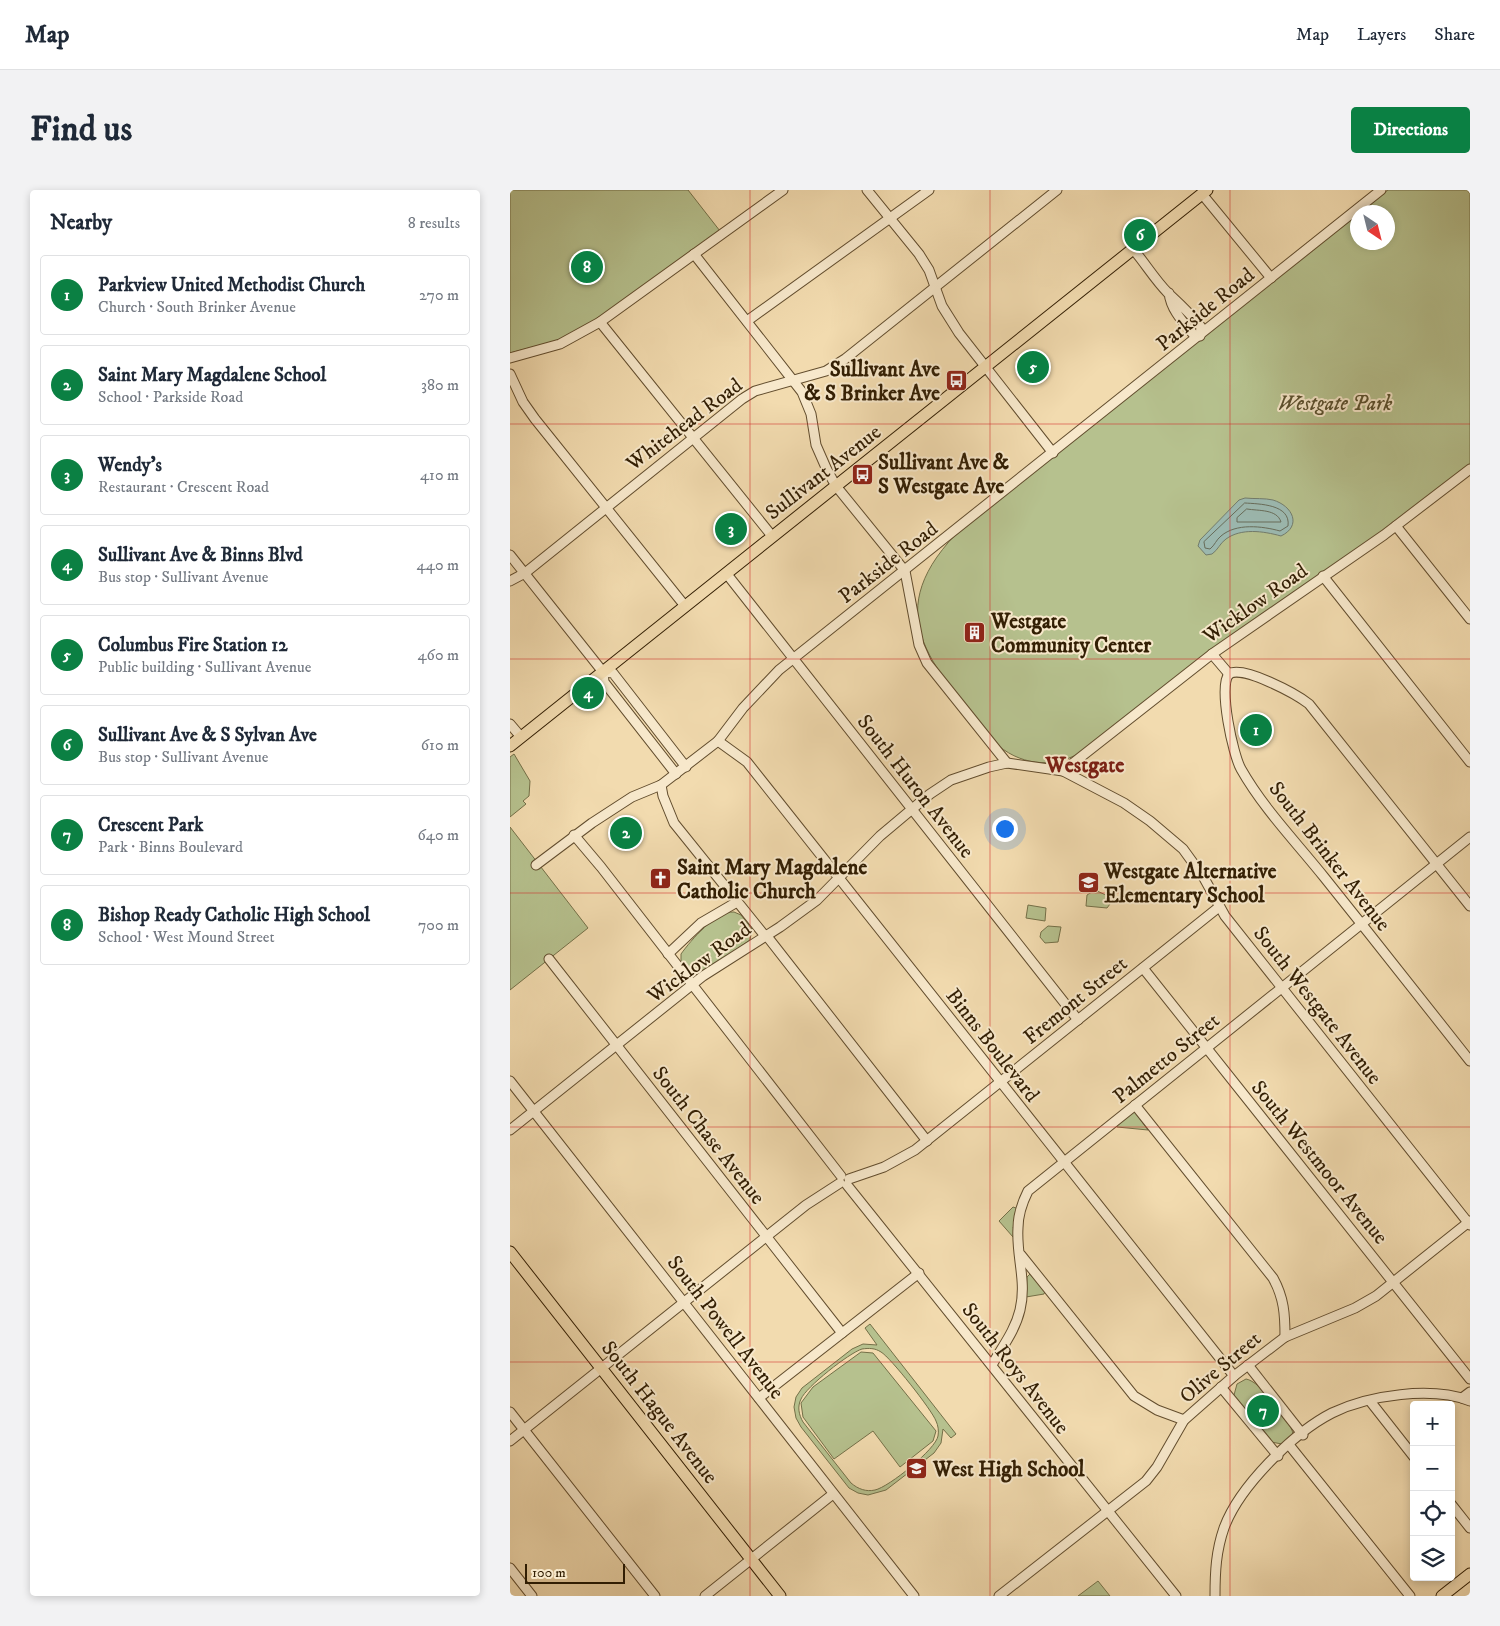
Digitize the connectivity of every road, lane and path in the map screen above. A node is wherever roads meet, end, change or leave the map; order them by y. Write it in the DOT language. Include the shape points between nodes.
graph roads {
  1 [pos="783,190"];
  2 [pos="867,190"];
  3 [pos="929,190"];
  4 [pos="1057,190"];
  5 [pos="1381,190"];
  6 [pos="1204,192"];
  7 [pos="890,218"];
  8 [pos="1133,249"];
  9 [pos="694,254"];
  10 [pos="1271,278"];
  11 [pos="936,288"];
  12 [pos="747,321"];
  13 [pos="600,322"];
  14 [pos="1200,336"];
  15 [pos="510,358"];
  16 [pos="986,366"];
  17 [pos="510,374"];
  18 [pos="794,380"];
  19 [pos="693,438"];
  20 [pos="1053,453"];
  21 [pos="1469,471"];
  22 [pos="836,486"];
  23 [pos="606,507"];
  24 [pos="1396,526"];
  25 [pos="772,536"];
  26 [pos="510,555"];
  27 [pos="905,571"];
  28 [pos="525,573"];
  29 [pos="726,573"];
  30 [pos="1323,576"];
  31 [pos="510,581"];
  32 [pos="685,606"];
  33 [pos="1470,619"];
  34 [pos="1212,654"];
  35 [pos="794,659"];
  36 [pos="603,672"];
  37 [pos="1229,674"];
  38 [pos="510,724"];
  39 [pos="521,737"];
  40 [pos="718,741"];
  41 [pos="510,746"];
  42 [pos="1470,762"];
  43 [pos="1007,763"];
  44 [pos="686,767"];
  45 [pos="1063,771"];
  46 [pos="676,774"];
  47 [pos="661,785"];
  48 [pos="912,809"];
  49 [pos="574,835"];
  50 [pos="1470,837"];
  51 [pos="536,864"];
  52 [pos="1437,864"];
  53 [pos="839,879"];
  54 [pos="737,902"];
  55 [pos="1470,906"];
  56 [pos="1219,907"];
  57 [pos="1362,924"];
  58 [pos="765,936"];
  59 [pos="668,954"];
  60 [pos="549,959"];
  61 [pos="1143,968"];
  62 [pos="691,986"];
  63 [pos="1282,987"];
  64 [pos="1078,1020"];
  65 [pos="616,1045"];
  66 [pos="1206,1048"];
  67 [pos="1470,1061"];
  68 [pos="510,1081"];
  69 [pos="1000,1082"];
  70 [pos="1135,1105"];
  71 [pos="534,1111"];
  72 [pos="510,1130"];
  73 [pos="927,1141"];
  74 [pos="1063,1162"];
  75 [pos="844,1181"];
  76 [pos="1469,1223"];
  77 [pos="766,1236"];
  78 [pos="510,1252"];
  79 [pos="1021,1255"];
  80 [pos="918,1274"];
  81 [pos="1394,1283"];
  82 [pos="683,1302"];
  83 [pos="842,1333"];
  84 [pos="1285,1337"];
  85 [pos="992,1365"];
  86 [pos="1248,1365"];
  87 [pos="601,1368"];
  88 [pos="1234,1376"];
  89 [pos="1470,1379"];
  90 [pos="1221,1387"];
  91 [pos="1470,1392"];
  92 [pos="759,1398"];
  93 [pos="1466,1400"];
  94 [pos="1370,1401"];
  95 [pos="510,1412"];
  96 [pos="1184,1420"];
  97 [pos="524,1429"];
  98 [pos="1303,1435"];
  99 [pos="510,1441"];
  100 [pos="1290,1446"];
  101 [pos="1410,1452"];
  102 [pos="1278,1456"];
  103 [pos="834,1494"];
  104 [pos="1455,1509"];
  105 [pos="1108,1511"];
  106 [pos="1470,1528"];
  107 [pos="751,1559"];
  108 [pos="510,1568"];
  109 [pos="1470,1574"];
  110 [pos="532,1596"];
  111 [pos="655,1596"];
  112 [pos="705,1596"];
  113 [pos="780,1596"];
  114 [pos="914,1596"];
  115 [pos="999,1596"];
  116 [pos="1176,1596"];
  117 [pos="1214,1596"];
  118 [pos="1410,1596"];
  119 [pos="1442,1596"];
  1 -- 9 [label="street"];
  2 -- 7 [label="street"];
  3 -- 7 [label="street"];
  4 -- 11 [label="street, Whitehead Road"];
  5 -- 10 [label="street, Parkside Road"];
  6 -- 8 [label="main road, Sullivant Avenue"];
  6 -- 10 [label="street"];
  7 -- 11 [label="street" via="919,254"];
  7 -- 12 [label="street"];
  8 -- 14 [label="street" via="1169,293 1170,304 1181,320 1194,335"];
  8 -- 16 [label="main road, Sullivant Avenue"];
  9 -- 12 [label="street"];
  9 -- 13 [label="street"];
  10 -- 14 [label="street, Parkside Road"];
  11 -- 16 [label="street" via="945,312"];
  11 -- 18 [label="street, Whitehead Road" via="846,359 826,371"];
  12 -- 18 [label="street"];
  13 -- 15 [label="street" via="560,344"];
  13 -- 19 [label="street"];
  14 -- 20 [label="street, Parkside Road"];
  16 -- 20 [label="street"];
  16 -- 22 [label="main road, Sullivant Avenue"];
  17 -- 23 [label="street" via="523,402"];
  18 -- 19 [label="street, Whitehead Road" via="755,391"];
  18 -- 22 [label="street" via="807,402 816,445"];
  19 -- 23 [label="street, Whitehead Road"];
  19 -- 25 [label="street"];
  20 -- 27 [label="street, Parkside Road"];
  21 -- 24 [label="street, Wicklow Road"];
  22 -- 25 [label="main road, Sullivant Avenue"];
  22 -- 27 [label="street"];
  23 -- 28 [label="street, Whitehead Road"];
  23 -- 32 [label="street"];
  24 -- 30 [label="street, Wicklow Road"];
  24 -- 33 [label="street"];
  25 -- 29 [label="main road, Sullivant Avenue"];
  26 -- 28 [label="street"];
  27 -- 35 [label="street, Parkside Road"];
  27 -- 43 [label="street" via="919,646 927,663"];
  28 -- 31 [label="street, Whitehead Road"];
  28 -- 36 [label="street"];
  29 -- 32 [label="main road, Sullivant Avenue"];
  29 -- 35 [label="street, South Huron Avenue"];
  30 -- 34 [label="street, Wicklow Road"];
  30 -- 42 [label="street"];
  32 -- 36 [label="main road, Sullivant Avenue"];
  34 -- 37 [label="street"];
  34 -- 45 [label="street, Wicklow Road"];
  35 -- 40 [label="street, Parkside Road" via="759,690"];
  35 -- 48 [label="street, South Huron Avenue"];
  36 -- 39 [label="main road, Sullivant Avenue"];
  36 -- 44 [label="street" via="613,674"];
  36 -- 46 [label="street" via="604,682"];
  37 -- 52 [label="street" via="1240,672 1283,688 1309,704"];
  37 -- 57 [label="street, South Brinker Avenue" via="1224,685 1234,752 1240,767"];
  38 -- 39 [label="street"];
  39 -- 41 [label="main road, Sullivant Avenue"];
  40 -- 44 [label="street, Parkside Road"];
  40 -- 53 [label="street, Binns Boulevard" via="747,762"];
  43 -- 45 [label="street, South Westgate Avenue"];
  43 -- 48 [label="street, Wicklow Road" via="951,780"];
  44 -- 46 [label="street, Parkside Road"];
  45 -- 56 [label="street, South Westgate Avenue" via="1124,803 1173,840 1191,859"];
  46 -- 47 [label="street, Parkside Road"];
  47 -- 49 [label="street, Parkside Road" via="632,798"];
  47 -- 54 [label="street" via="674,824"];
  48 -- 53 [label="street, Wicklow Road" via="880,836"];
  48 -- 64 [label="street, South Huron Avenue"];
  49 -- 51 [label="street, Parkside Road"];
  49 -- 59 [label="street, South Roys Avenue"];
  50 -- 52 [label="street, Palmetto Street"];
  52 -- 55 [label="street"];
  52 -- 57 [label="street, Palmetto Street"];
  53 -- 58 [label="street, Wicklow Road" via="817,900"];
  53 -- 69 [label="street, Binns Boulevard"];
  54 -- 58 [label="street"];
  54 -- 59 [label="street" via="701,923"];
  56 -- 61 [label="street, Fremont Street"];
  56 -- 63 [label="street, South Westgate Avenue"];
  57 -- 63 [label="street, Palmetto Street"];
  57 -- 67 [label="street, South Brinker Avenue"];
  58 -- 62 [label="street, Wicklow Road"];
  58 -- 73 [label="street"];
  59 -- 62 [label="street, South Roys Avenue"];
  60 -- 65 [label="street, South Chase Avenue"];
  61 -- 64 [label="street, Fremont Street"];
  61 -- 66 [label="street, South Westmoor Avenue"];
  62 -- 65 [label="street, Wicklow Road"];
  62 -- 75 [label="street, South Roys Avenue"];
  63 -- 66 [label="street, Palmetto Street"];
  63 -- 76 [label="street, South Westgate Avenue"];
  64 -- 69 [label="street, Fremont Street"];
  65 -- 71 [label="street, Wicklow Road"];
  65 -- 77 [label="street, South Chase Avenue"];
  66 -- 70 [label="street, Palmetto Street"];
  66 -- 81 [label="street, South Westmoor Avenue"];
  68 -- 71 [label="street, South Powell Avenue"];
  69 -- 73 [label="street, Fremont Street"];
  69 -- 74 [label="street, Binns Boulevard"];
  70 -- 74 [label="street, Palmetto Street"];
  70 -- 84 [label="street" via="1273,1278 1285,1308"];
  71 -- 72 [label="street, Wicklow Road"];
  71 -- 82 [label="street, South Powell Avenue"];
  73 -- 75 [label="street, Fremont Street" via="891,1164"];
  74 -- 79 [label="street, Palmetto Street" via="1028,1191 1022,1203 1018,1229"];
  74 -- 88 [label="street, Binns Boulevard"];
  75 -- 77 [label="street, Fremont Street" via="825,1191"];
  75 -- 80 [label="street, South Roys Avenue"];
  76 -- 81 [label="street, Olive Street"];
  77 -- 82 [label="street, Fremont Street"];
  77 -- 83 [label="street, South Chase Avenue"];
  78 -- 87 [label="main road, South Hague Avenue"];
  79 -- 85 [label="street, Palmetto Street" via="1020,1309 1013,1331"];
  79 -- 96 [label="street" via="1134,1396 1157,1410"];
  80 -- 83 [label="street"];
  80 -- 85 [label="street, South Roys Avenue"];
  81 -- 84 [label="street, Olive Street" via="1355,1308"];
  81 -- 89 [label="street, South Westmoor Avenue"];
  82 -- 87 [label="street, Fremont Street"];
  82 -- 92 [label="street, South Powell Avenue"];
  83 -- 92 [label="street"];
  84 -- 86 [label="street, Olive Street"];
  85 -- 105 [label="street, South Roys Avenue"];
  86 -- 88 [label="street, Olive Street"];
  86 -- 98 [label="street"];
  87 -- 97 [label="street, Fremont Street"];
  87 -- 107 [label="main road, South Hague Avenue"];
  88 -- 90 [label="street, Olive Street"];
  90 -- 96 [label="street, Olive Street"];
  90 -- 102 [label="street"];
  91 -- 93 [label="street"];
  92 -- 103 [label="street, South Powell Avenue"];
  93 -- 94 [label="street" via="1429,1393"];
  94 -- 98 [label="street" via="1332,1413"];
  94 -- 101 [label="street"];
  95 -- 97 [label="street"];
  96 -- 105 [label="street, Olive Street" via="1157,1467"];
  97 -- 99 [label="street, Fremont Street"];
  97 -- 111 [label="street"];
  98 -- 100 [label="street"];
  100 -- 102 [label="street"];
  100 -- 118 [label="street"];
  102 -- 117 [label="street" via="1242,1494 1224,1528 1215,1563"];
  103 -- 107 [label="street"];
  103 -- 114 [label="street, South Powell Avenue"];
  104 -- 106 [label="street"];
  105 -- 115 [label="street, Olive Street"];
  105 -- 116 [label="street, South Roys Avenue"];
  107 -- 112 [label="street"];
  107 -- 113 [label="main road, South Hague Avenue"];
  108 -- 110 [label="street"];
  109 -- 119 [label="main road"];
}
